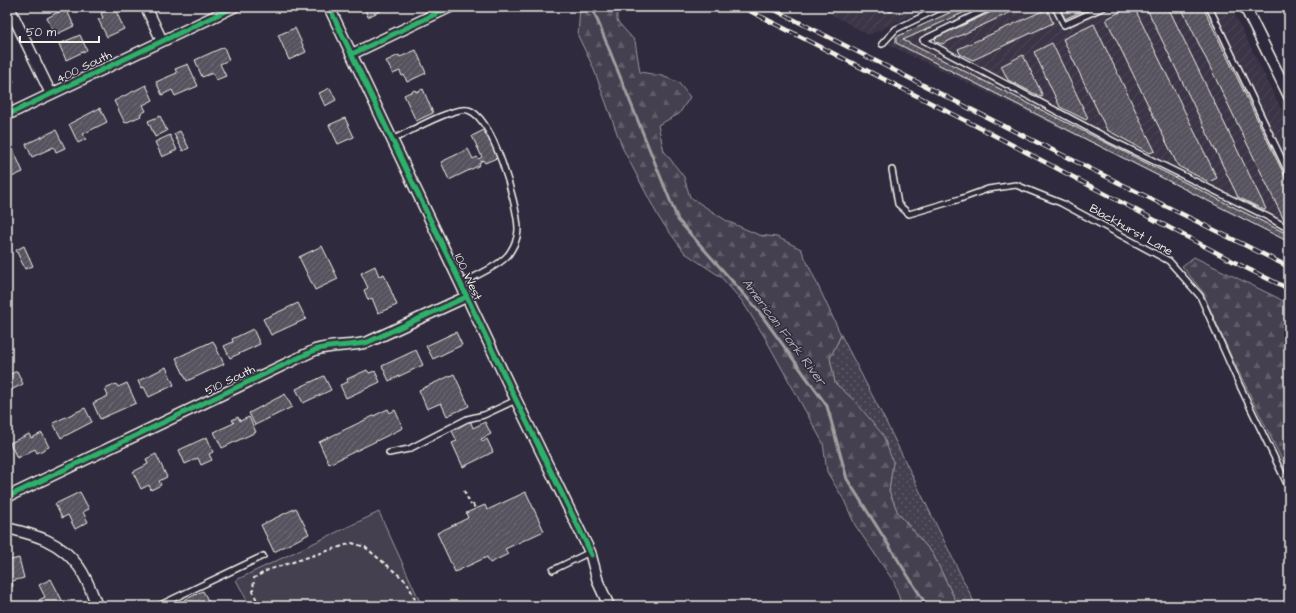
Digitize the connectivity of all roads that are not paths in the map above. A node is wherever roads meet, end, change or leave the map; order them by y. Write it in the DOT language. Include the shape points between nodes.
graph roads {
  1 [pos="9,7"];
  2 [pos="146,7"];
  3 [pos="234,7"];
  4 [pos="329,7"];
  5 [pos="450,7"];
  6 [pos="942,7"];
  7 [pos="991,7"];
  8 [pos="1055,7"];
  9 [pos="1104,7"];
  10 [pos="1209,7"];
  11 [pos="1245,7"];
  12 [pos="162,41"];
  13 [pos="882,44"];
  14 [pos="352,54"];
  15 [pos="51,94"];
  16 [pos="1289,96"];
  17 [pos="7,115"];
  18 [pos="392,140"];
  19 [pos="892,170"];
  20 [pos="1289,174"];
  21 [pos="1289,229"];
  22 [pos="460,284"];
  23 [pos="466,297"];
  24 [pos="516,400"];
  25 [pos="389,453"];
  26 [pos="1289,488"];
  27 [pos="7,497"];
  28 [pos="7,528"];
  29 [pos="590,552"];
  30 [pos="263,556"];
  31 [pos="553,570"];
  32 [pos="97,606"];
  33 [pos="158,606"];
  34 [pos="609,606"];
  1 -- 15 [label="street"];
  2 -- 12 [label="street"];
  3 -- 12 [label="street, 400 South"];
  4 -- 14 [label="street, 100 West"];
  5 -- 14 [label="street"];
  6 -- 13 [label="lane" via="896,29"];
  7 -- 21 [label="lane" via="923,40 1112,140"];
  8 -- 9 [label="lane" via="1064,25"];
  10 -- 20 [label="lane"];
  11 -- 16 [label="street"];
  12 -- 15 [label="street, 400 South"];
  14 -- 18 [label="street, 100 West"];
  15 -- 17 [label="street, 400 South"];
  18 -- 22 [label="street, 100 West"];
  18 -- 22 [label="lane" via="460,110 469,110 485,124 500,156 516,211 518,230 506,258"];
  19 -- 26 [label="lane, Blackhurst Lane" via="898,204 909,214 988,189 1016,185 1061,203 1169,261 1200,296"];
  22 -- 23 [label="street, 100 West"];
  23 -- 24 [label="street, 100 West"];
  23 -- 27 [label="street, 510 South" via="368,342 328,346 315,350"];
  24 -- 25 [label="lane" via="484,415 467,419 409,449"];
  24 -- 29 [label="street, 100 West"];
  28 -- 32 [label="street" via="52,542 68,554 80,568"];
  29 -- 31 [label="lane"];
  29 -- 34 [label="street, 100 West" via="598,582"];
  30 -- 33 [label="lane"];
}
